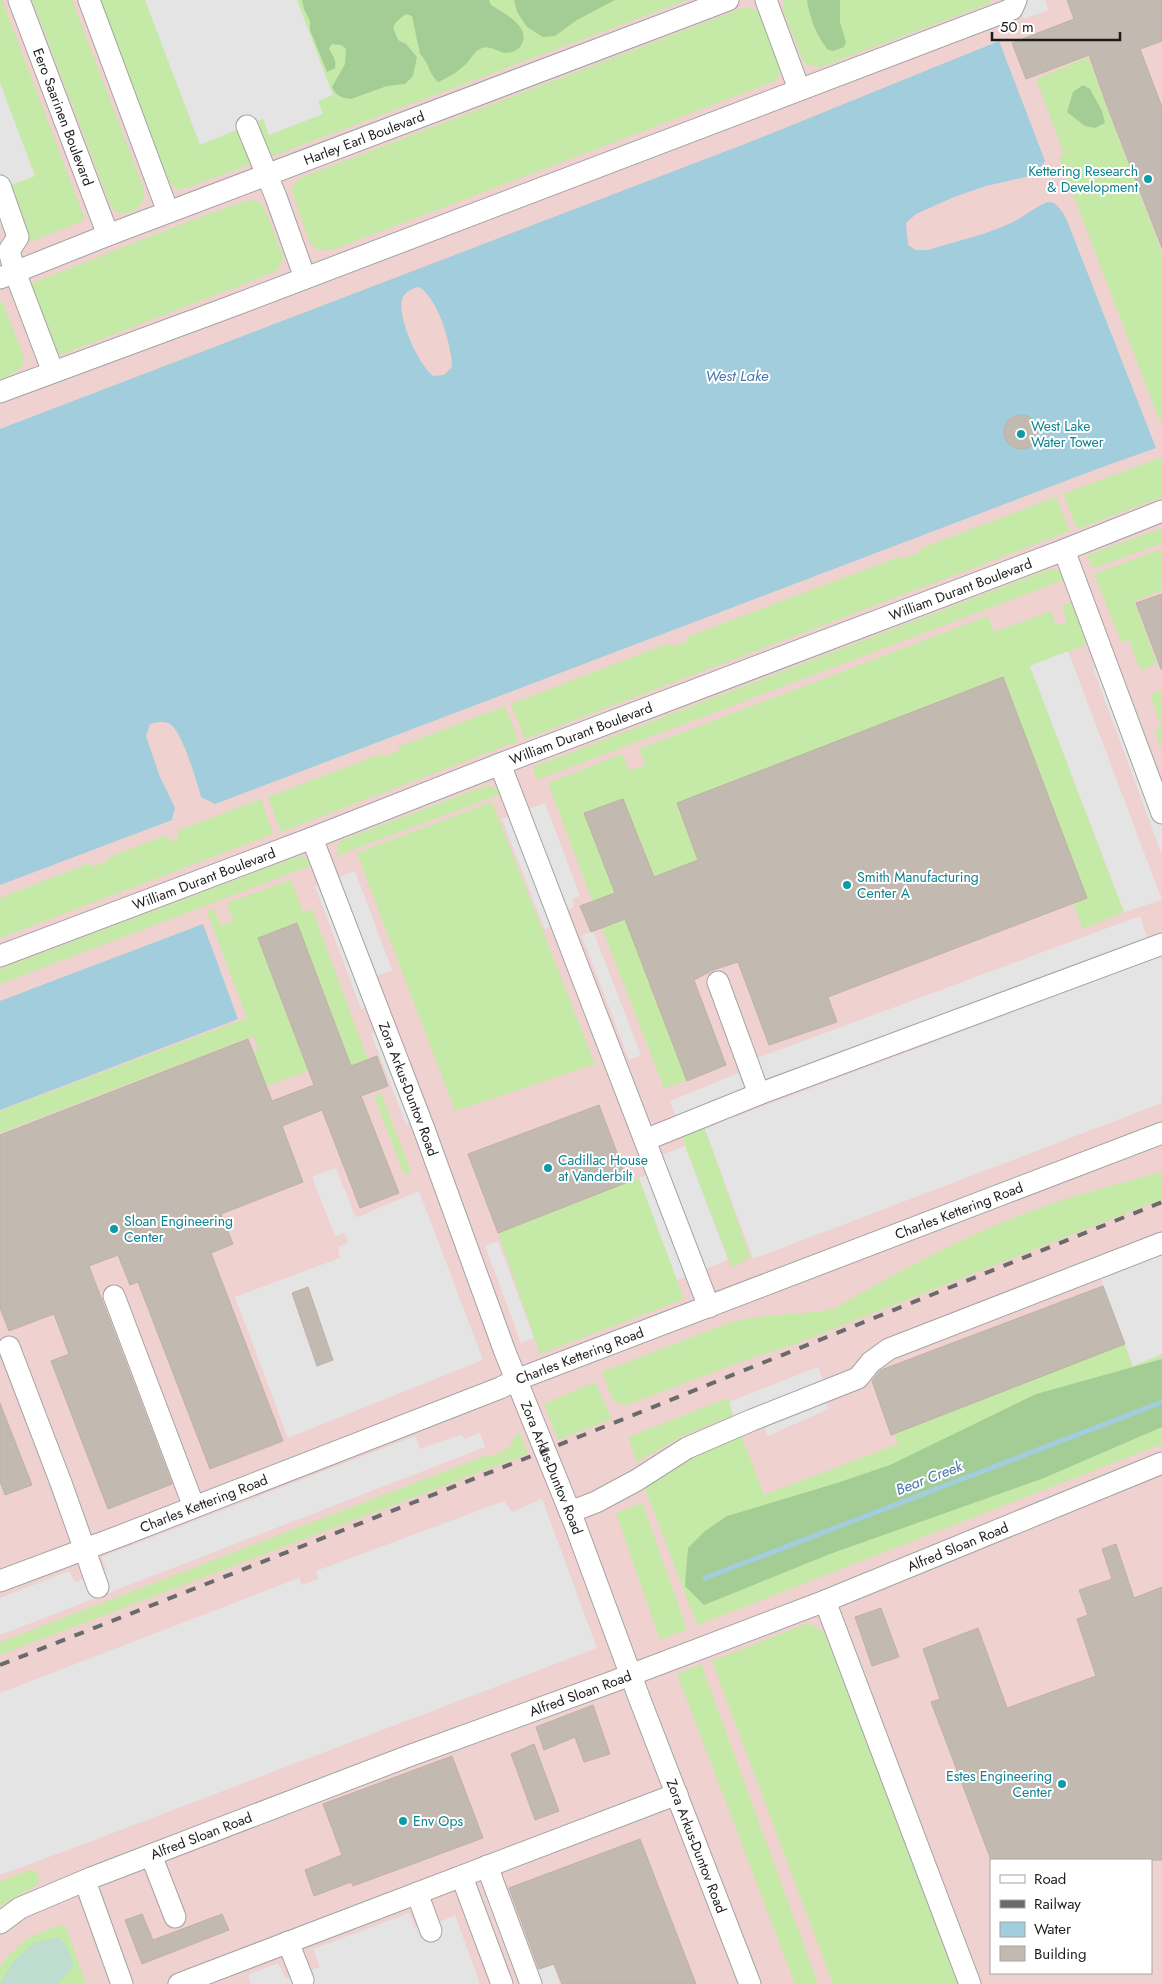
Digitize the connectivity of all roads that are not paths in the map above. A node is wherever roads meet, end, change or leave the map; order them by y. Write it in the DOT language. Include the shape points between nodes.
graph roads {
  1 [pos="19,0"];
  2 [pos="89,0"];
  3 [pos="728,0"];
  4 [pos="766,0"];
  5 [pos="1016,0"];
  6 [pos="798,90"];
  7 [pos="247,126"];
  8 [pos="267,176"];
  9 [pos="0,186"];
  10 [pos="168,212"];
  11 [pos="108,235"];
  12 [pos="5,249"];
  13 [pos="7,275"];
  14 [pos="305,278"];
  15 [pos="53,372"];
  16 [pos="0,392"];
  17 [pos="1162,511"];
  18 [pos="1064,550"];
  19 [pos="500,764"];
  20 [pos="1162,813"];
  21 [pos="312,838"];
  22 [pos="1162,944"];
  23 [pos="0,956"];
  24 [pos="718,982"];
  25 [pos="759,1094"];
  26 [pos="1162,1133"];
  27 [pos="645,1140"];
  28 [pos="1162,1243"];
  29 [pos="114,1296"];
  30 [pos="709,1307"];
  31 [pos="9,1347"];
  32 [pos="516,1380"];
  33 [pos="1162,1463"];
  34 [pos="194,1507"];
  35 [pos="570,1512"];
  36 [pos="85,1549"];
  37 [pos="0,1580"];
  38 [pos="98,1587"];
  39 [pos="825,1601"];
  40 [pos="630,1674"];
  41 [pos="677,1794"];
  42 [pos="152,1855"];
  43 [pos="487,1866"];
  44 [pos="462,1877"];
  45 [pos="85,1881"];
  46 [pos="417,1893"];
  47 [pos="175,1917"];
  48 [pos="0,1923"];
  49 [pos="432,1931"];
  50 [pos="288,1942"];
  51 [pos="208,1980"];
  52 [pos="303,1980"];
  53 [pos="122,1984"];
  54 [pos="180,1984"];
  55 [pos="502,1984"];
  56 [pos="531,1984"];
  57 [pos="750,1984"];
  58 [pos="970,1984"];
  1 -- 11 [label="lane, Eero Saarinen Boulevard"];
  2 -- 10 [label="lane"];
  3 -- 8 [label="lane, Harley Earl Boulevard"];
  4 -- 6 [label="lane"];
  5 -- 6 [label="lane" via="1012,9"];
  6 -- 14 [label="lane"];
  7 -- 8 [label="lane"];
  8 -- 10 [label="lane, Harley Earl Boulevard"];
  8 -- 14 [label="lane"];
  9 -- 12 [label="lane" via="18,237"];
  10 -- 11 [label="lane, Harley Earl Boulevard"];
  11 -- 13 [label="lane, Harley Earl Boulevard"];
  12 -- 13 [label="lane"];
  13 -- 15 [label="lane"];
  14 -- 15 [label="lane"];
  15 -- 16 [label="lane"];
  17 -- 18 [label="lane, William Durant Boulevard"];
  18 -- 19 [label="lane, William Durant Boulevard"];
  18 -- 20 [label="lane"];
  19 -- 21 [label="lane, William Durant Boulevard"];
  19 -- 27 [label="lane"];
  21 -- 23 [label="lane, William Durant Boulevard"];
  21 -- 32 [label="lane, Zora Arkus-Duntov Road"];
  22 -- 25 [label="lane"];
  24 -- 25 [label="lane"];
  25 -- 27 [label="lane"];
  26 -- 30 [label="lane, Charles Kettering Road"];
  27 -- 30 [label="lane"];
  28 -- 35 [label="lane" via="890,1349 858,1378 687,1448 637,1480"];
  29 -- 34 [label="lane"];
  30 -- 32 [label="lane, Charles Kettering Road"];
  31 -- 36 [label="lane"];
  32 -- 34 [label="lane, Charles Kettering Road"];
  32 -- 35 [label="lane, Zora Arkus-Duntov Road"];
  33 -- 39 [label="lane, Alfred Sloan Road"];
  34 -- 36 [label="lane, Charles Kettering Road"];
  35 -- 40 [label="lane, Zora Arkus-Duntov Road"];
  36 -- 37 [label="lane, Charles Kettering Road"];
  36 -- 38 [label="lane"];
  39 -- 40 [label="lane, Alfred Sloan Road"];
  39 -- 58 [label="lane"];
  40 -- 41 [label="lane, Zora Arkus-Duntov Road"];
  40 -- 42 [label="lane, Alfred Sloan Road"];
  41 -- 43 [label="lane"];
  41 -- 57 [label="lane, Zora Arkus-Duntov Road"];
  42 -- 45 [label="lane, Alfred Sloan Road"];
  42 -- 47 [label="lane"];
  43 -- 44 [label="lane"];
  43 -- 56 [label="lane"];
  44 -- 46 [label="lane"];
  44 -- 55 [label="lane"];
  45 -- 48 [label="lane, Alfred Sloan Road" via="27,1905"];
  45 -- 53 [label="lane"];
  46 -- 49 [label="lane"];
  46 -- 50 [label="lane"];
  50 -- 51 [label="lane"];
  50 -- 52 [label="lane"];
  51 -- 54 [label="lane"];
}
